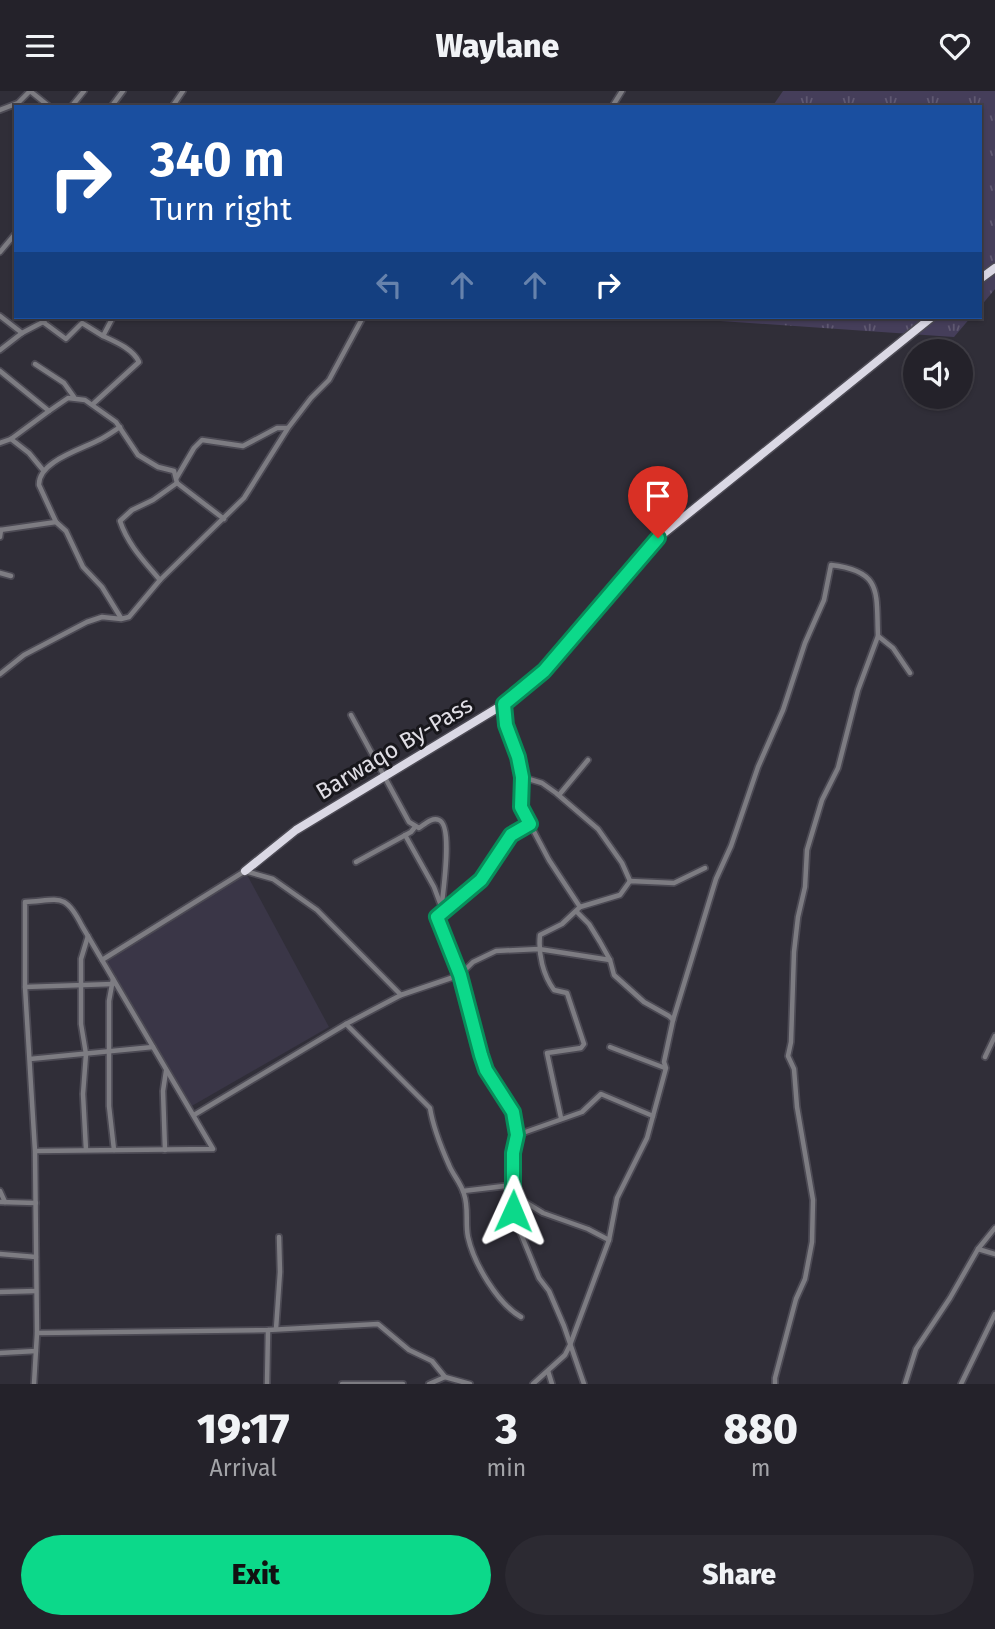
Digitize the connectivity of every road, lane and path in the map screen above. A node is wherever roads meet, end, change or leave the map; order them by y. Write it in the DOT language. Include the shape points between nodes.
graph roads {
  1 [pos="30,91"];
  2 [pos="84,91"];
  3 [pos="48,105"];
  4 [pos="73,105"];
  5 [pos="0,110"];
  6 [pos="14,236"];
  7 [pos="10,241"];
  8 [pos="14,244"];
  9 [pos="0,252"];
  10 [pos="0,316"];
  11 [pos="45,319"];
  12 [pos="112,319"];
  13 [pos="362,319"];
  14 [pos="930,319"];
  15 [pos="43,322"];
  16 [pos="22,333"];
  17 [pos="103,335"];
  18 [pos="0,350"];
  19 [pos="35,363"];
  20 [pos="0,371"];
  21 [pos="75,397"];
  22 [pos="93,404"];
  23 [pos="48,411"];
  24 [pos="120,426"];
  25 [pos="288,428"];
  26 [pos="11,439"];
  27 [pos="0,443"];
  28 [pos="43,470"];
  29 [pos="177,477"];
  30 [pos="177,483"];
  31 [pos="224,519"];
  32 [pos="56,522"];
  33 [pos="1,530"];
  34 [pos="0,537"];
  35 [pos="0,573"];
  36 [pos="11,576"];
  37 [pos="160,580"];
  38 [pos="121,619"];
  39 [pos="878,636"];
  40 [pos="910,673"];
  41 [pos="0,674"];
  42 [pos="504,704"];
  43 [pos="351,715"];
  44 [pos="588,760"];
  45 [pos="383,777"];
  46 [pos="522,777"];
  47 [pos="559,795"];
  48 [pos="530,824"];
  49 [pos="415,827"];
  50 [pos="405,835"];
  51 [pos="356,862"];
  52 [pos="705,868"];
  53 [pos="244,871"];
  54 [pos="630,881"];
  55 [pos="578,909"];
  56 [pos="441,910"];
  57 [pos="88,935"];
  58 [pos="538,949"];
  59 [pos="102,960"];
  60 [pos="610,960"];
  61 [pos="460,975"];
  62 [pos="113,981"];
  63 [pos="83,984"];
  64 [pos="25,987"];
  65 [pos="401,995"];
  66 [pos="673,1020"];
  67 [pos="346,1024"];
  68 [pos="995,1036"];
  69 [pos="153,1047"];
  70 [pos="610,1047"];
  71 [pos="110,1052"];
  72 [pos="86,1054"];
  73 [pos="985,1056"];
  74 [pos="30,1059"];
  75 [pos="666,1068"];
  76 [pos="166,1070"];
  77 [pos="194,1115"];
  78 [pos="653,1116"];
  79 [pos="561,1118"];
  80 [pos="517,1135"];
  81 [pos="86,1150"];
  82 [pos="114,1150"];
  83 [pos="165,1150"];
  84 [pos="35,1151"];
  85 [pos="513,1185"];
  86 [pos="0,1191"];
  87 [pos="463,1191"];
  88 [pos="512,1194"];
  89 [pos="3,1202"];
  90 [pos="36,1203"];
  91 [pos="995,1229"];
  92 [pos="279,1237"];
  93 [pos="609,1240"];
  94 [pos="978,1249"];
  95 [pos="0,1254"];
  96 [pos="995,1254"];
  97 [pos="36,1257"];
  98 [pos="36,1291"];
  99 [pos="0,1292"];
  100 [pos="995,1314"];
  101 [pos="521,1317"];
  102 [pos="276,1329"];
  103 [pos="268,1330"];
  104 [pos="37,1333"];
  105 [pos="570,1345"];
  106 [pos="36,1351"];
  107 [pos="0,1353"];
  108 [pos="548,1371"];
  109 [pos="445,1377"];
  110 [pos="34,1384"];
  111 [pos="267,1384"];
  112 [pos="342,1384"];
  113 [pos="363,1384"];
  114 [pos="403,1384"];
  115 [pos="429,1384"];
  116 [pos="470,1384"];
  117 [pos="533,1384"];
  118 [pos="552,1384"];
  119 [pos="584,1384"];
  120 [pos="775,1384"];
  121 [pos="905,1384"];
  122 [pos="961,1384"];
  1 -- 3 [label="street"];
  1 -- 5 [label="street" via="18,103"];
  2 -- 4 [label="street"];
  6 -- 7 [label="street"];
  7 -- 8 [label="street"];
  7 -- 9 [label="street"];
  10 -- 16 [label="street"];
  11 -- 15 [label="street"];
  12 -- 17 [label="street"];
  13 -- 25 [label="street" via="329,380"];
  14 -- 42 [label="highway, Barwaqo By-Pass" via="658,538 544,671"];
  15 -- 16 [label="street"];
  15 -- 17 [label="street" via="66,339 82,323"];
  16 -- 18 [label="street"];
  17 -- 22 [label="street" via="139,362"];
  19 -- 21 [label="street" via="64,383"];
  20 -- 23 [label="street"];
  21 -- 22 [label="street"];
  21 -- 23 [label="street"];
  22 -- 24 [label="street"];
  23 -- 26 [label="street"];
  24 -- 28 [label="street"];
  24 -- 29 [label="street" via="138,455 174,471"];
  25 -- 29 [label="street" via="277,428 243,446 202,440"];
  25 -- 31 [label="street" via="244,498"];
  26 -- 27 [label="street"];
  26 -- 28 [label="street"];
  28 -- 32 [label="street" via="39,485"];
  29 -- 30 [label="street"];
  30 -- 31 [label="street"];
  30 -- 37 [label="street" via="120,521 135,552"];
  31 -- 37 [label="street"];
  32 -- 33 [label="street"];
  32 -- 38 [label="street"];
  33 -- 34 [label="street"];
  35 -- 36 [label="street"];
  37 -- 38 [label="street" via="129,617"];
  38 -- 41 [label="street" via="102,617 87,622 24,655"];
  39 -- 40 [label="street"];
  39 -- 66 [label="street" via="876,590 860,571 831,565 824,600 716,879"];
  39 -- 120 [label="street" via="838,768 810,834 805,862 788,1056 794,1069 813,1200 812,1243"];
  42 -- 45 [label="highway, Barwaqo By-Pass"];
  42 -- 46 [label="street"];
  43 -- 45 [label="street"];
  44 -- 47 [label="street"];
  45 -- 49 [label="street"];
  45 -- 53 [label="highway, Barwaqo By-Pass" via="296,830"];
  46 -- 47 [label="street"];
  46 -- 48 [label="street" via="521,807"];
  47 -- 54 [label="street" via="605,836"];
  48 -- 55 [label="street"];
  48 -- 56 [label="street" via="511,835 481,880"];
  49 -- 50 [label="street"];
  49 -- 56 [label="street" via="437,819 445,828"];
  50 -- 51 [label="street"];
  50 -- 56 [label="street"];
  52 -- 54 [label="street" via="674,883"];
  53 -- 59 [label="street"];
  53 -- 65 [label="street" via="273,879 317,910"];
  54 -- 55 [label="street" via="620,895"];
  55 -- 58 [label="street" via="555,929 540,935"];
  55 -- 60 [label="street"];
  56 -- 61 [label="street" via="437,917"];
  57 -- 59 [label="street"];
  57 -- 63 [label="street" via="81,958"];
  57 -- 64 [label="street" via="67,903 25,902"];
  58 -- 60 [label="street"];
  58 -- 61 [label="street" via="496,951 473,962"];
  58 -- 79 [label="street" via="550,984 567,993 584,1044 548,1053"];
  59 -- 62 [label="street"];
  60 -- 66 [label="street" via="614,975"];
  61 -- 65 [label="street"];
  61 -- 80 [label="street" via="486,1070 513,1112"];
  62 -- 63 [label="street"];
  62 -- 69 [label="street"];
  62 -- 71 [label="street"];
  63 -- 64 [label="street"];
  63 -- 72 [label="street" via="81,1024"];
  64 -- 74 [label="street"];
  65 -- 67 [label="street"];
  66 -- 75 [label="street"];
  67 -- 77 [label="street"];
  67 -- 87 [label="street" via="430,1108"];
  68 -- 73 [label="street"];
  69 -- 71 [label="street"];
  69 -- 76 [label="street"];
  70 -- 75 [label="street"];
  71 -- 72 [label="street"];
  71 -- 82 [label="street"];
  72 -- 74 [label="street"];
  72 -- 81 [label="street"];
  74 -- 84 [label="street"];
  75 -- 78 [label="street"];
  76 -- 77 [label="street"];
  76 -- 83 [label="street"];
  77 -- 83 [label="street" via="213,1149"];
  78 -- 79 [label="street" via="601,1094 587,1109"];
  78 -- 93 [label="street" via="635,1167 617,1198"];
  79 -- 80 [label="street"];
  80 -- 85 [label="street"];
  81 -- 82 [label="street"];
  81 -- 84 [label="street"];
  82 -- 83 [label="street"];
  84 -- 90 [label="street"];
  85 -- 87 [label="street"];
  85 -- 88 [label="street"];
  86 -- 89 [label="street"];
  87 -- 101 [label="street" via="472,1250 504,1306"];
  88 -- 93 [label="street" via="543,1213"];
  88 -- 105 [label="street" via="516,1224"];
  89 -- 90 [label="street"];
  90 -- 97 [label="street"];
  91 -- 94 [label="street"];
  92 -- 102 [label="street"];
  93 -- 105 [label="street"];
  94 -- 96 [label="street"];
  94 -- 121 [label="street" via="916,1349"];
  95 -- 97 [label="street"];
  97 -- 98 [label="street"];
  98 -- 99 [label="street"];
  98 -- 104 [label="street"];
  100 -- 122 [label="street"];
  102 -- 103 [label="street"];
  102 -- 109 [label="street" via="378,1324 409,1350 432,1361"];
  103 -- 104 [label="street"];
  103 -- 111 [label="street"];
  104 -- 106 [label="street"];
  105 -- 108 [label="street"];
  105 -- 119 [label="street"];
  106 -- 107 [label="street"];
  106 -- 110 [label="street"];
  108 -- 117 [label="street"];
  108 -- 118 [label="street"];
  109 -- 115 [label="street"];
  109 -- 116 [label="street"];
  112 -- 113 [label="street"];
  113 -- 114 [label="street"];
}
